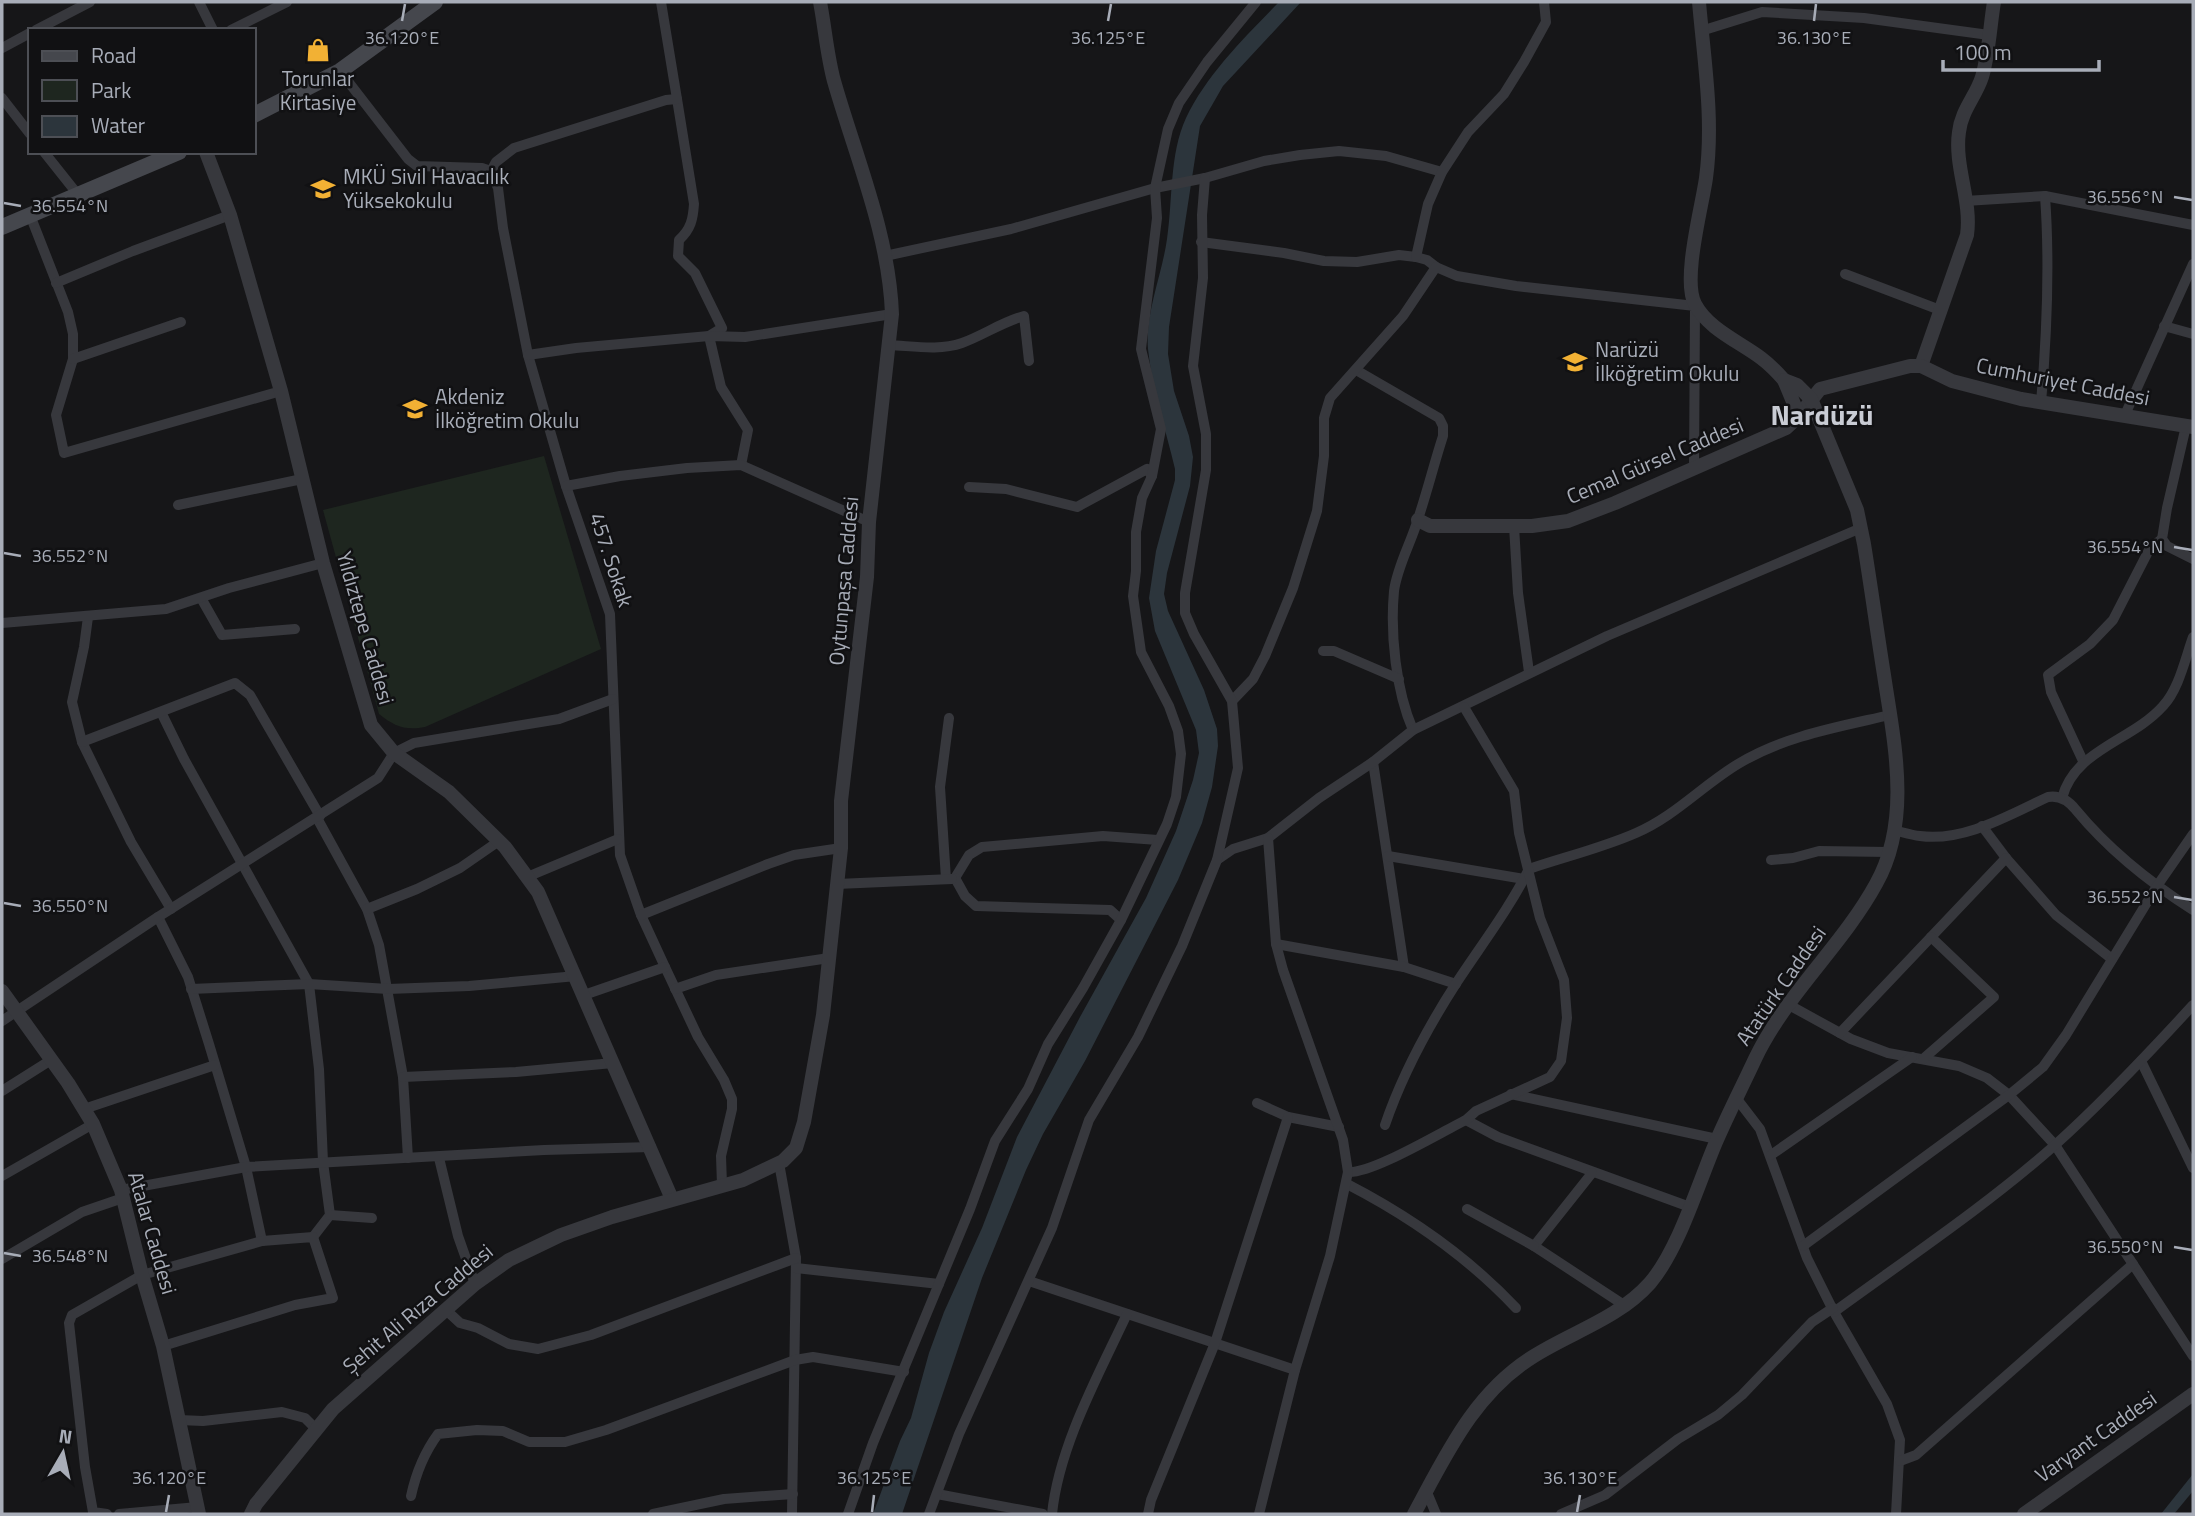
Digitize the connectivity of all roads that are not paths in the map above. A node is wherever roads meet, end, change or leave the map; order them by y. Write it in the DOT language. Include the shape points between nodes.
graph roads {
  1 [pos="90,2"];
  2 [pos="199,2"];
  3 [pos="287,2"];
  4 [pos="435,2"];
  5 [pos="660,2"];
  6 [pos="820,2"];
  7 [pos="1256,2"];
  8 [pos="1544,2"];
  9 [pos="1699,2"];
  10 [pos="1994,2"];
  11 [pos="40,28"];
  12 [pos="212,28"];
  13 [pos="235,28"];
  14 [pos="1702,31"];
  15 [pos="28,34"];
  16 [pos="1989,35"];
  17 [pos="2,48"];
  18 [pos="340,71"];
  19 [pos="2,98"];
  20 [pos="677,99"];
  21 [pos="256,113"];
  22 [pos="28,131"];
  23 [pos="46,154"];
  24 [pos="174,154"];
  25 [pos="207,154"];
  26 [pos="491,171"];
  27 [pos="1442,172"];
  28 [pos="1205,178"];
  29 [pos="1155,188"];
  30 [pos="79,196"];
  31 [pos="2045,196"];
  32 [pos="1965,201"];
  33 [pos="30,215"];
  34 [pos="230,215"];
  35 [pos="3,223"];
  36 [pos="2193,225"];
  37 [pos="1201,242"];
  38 [pos="885,256"];
  39 [pos="1416,257"];
  40 [pos="2193,264"];
  41 [pos="1436,267"];
  42 [pos="1845,274"];
  43 [pos="56,283"];
  44 [pos="1695,306"];
  45 [pos="1940,310"];
  46 [pos="892,314"];
  47 [pos="181,322"];
  48 [pos="2164,326"];
  49 [pos="2193,334"];
  50 [pos="709,336"];
  51 [pos="889,345"];
  52 [pos="528,355"];
  53 [pos="73,359"];
  54 [pos="1029,361"];
  55 [pos="1921,366"];
  56 [pos="1356,370"];
  57 [pos="1784,380"];
  58 [pos="281,391"];
  59 [pos="1811,399"];
  60 [pos="2041,403"];
  61 [pos="1799,416"];
  62 [pos="2124,417"];
  63 [pos="2190,427"];
  64 [pos="741,466"];
  65 [pos="1695,469"];
  66 [pos="1152,476"];
  67 [pos="302,478"];
  68 [pos="566,486"];
  69 [pos="969,487"];
  70 [pos="178,505"];
  71 [pos="1418,520"];
  72 [pos="869,522"];
  73 [pos="1514,526"];
  74 [pos="1861,528"];
  75 [pos="2162,538"];
  76 [pos="2193,559"];
  77 [pos="323,563"];
  78 [pos="201,598"];
  79 [pos="88,617"];
  80 [pos="2,623"];
  81 [pos="295,629"];
  82 [pos="2193,637"];
  83 [pos="1323,651"];
  84 [pos="1529,673"];
  85 [pos="1399,679"];
  86 [pos="613,699"];
  87 [pos="1232,701"];
  88 [pos="1464,706"];
  89 [pos="161,712"];
  90 [pos="1890,715"];
  91 [pos="949,718"];
  92 [pos="1413,730"];
  93 [pos="82,742"];
  94 [pos="394,753"];
  95 [pos="2083,761"];
  96 [pos="1373,762"];
  97 [pos="2062,799"];
  98 [pos="318,817"];
  99 [pos="1982,826"];
  100 [pos="1893,830"];
  101 [pos="2193,834"];
  102 [pos="1268,838"];
  103 [pos="618,839"];
  104 [pos="1158,840"];
  105 [pos="499,841"];
  106 [pos="841,848"];
  107 [pos="1888,852"];
  108 [pos="1388,856"];
  109 [pos="2006,858"];
  110 [pos="1217,860"];
  111 [pos="1771,860"];
  112 [pos="244,864"];
  113 [pos="1527,874"];
  114 [pos="527,877"];
  115 [pos="950,879"];
  116 [pos="837,884"];
  117 [pos="2157,886"];
  118 [pos="171,909"];
  119 [pos="367,909"];
  120 [pos="2193,910"];
  121 [pos="641,915"];
  122 [pos="158,917"];
  123 [pos="1121,920"];
  124 [pos="1931,937"];
  125 [pos="1276,944"];
  126 [pos="829,958"];
  127 [pos="2112,959"];
  128 [pos="665,967"];
  129 [pos="1404,967"];
  130 [pos="576,976"];
  131 [pos="309,984"];
  132 [pos="1456,984"];
  133 [pos="191,989"];
  134 [pos="388,989"];
  135 [pos="675,989"];
  136 [pos="2,991"];
  137 [pos="584,995"];
  138 [pos="1789,1005"];
  139 [pos="2193,1005"];
  140 [pos="16,1012"];
  141 [pos="2,1021"];
  142 [pos="1840,1033"];
  143 [pos="1917,1058"];
  144 [pos="51,1060"];
  145 [pos="2141,1061"];
  146 [pos="613,1063"];
  147 [pos="215,1065"];
  148 [pos="403,1077"];
  149 [pos="2,1091"];
  150 [pos="1511,1094"];
  151 [pos="2009,1095"];
  152 [pos="1737,1099"];
  153 [pos="1257,1103"];
  154 [pos="84,1109"];
  155 [pos="1288,1117"];
  156 [pos="1466,1120"];
  157 [pos="93,1124"];
  158 [pos="1385,1125"];
  159 [pos="1339,1127"];
  160 [pos="1717,1139"];
  161 [pos="2055,1145"];
  162 [pos="651,1147"];
  163 [pos="1771,1155"];
  164 [pos="408,1158"];
  165 [pos="439,1158"];
  166 [pos="323,1162"];
  167 [pos="779,1163"];
  168 [pos="246,1167"];
  169 [pos="2193,1168"];
  170 [pos="1592,1172"];
  171 [pos="2,1176"];
  172 [pos="1347,1178"];
  173 [pos="722,1185"];
  174 [pos="122,1194"];
  175 [pos="673,1199"];
  176 [pos="1689,1207"];
  177 [pos="1467,1209"];
  178 [pos="330,1215"];
  179 [pos="372,1219"];
  180 [pos="313,1237"];
  181 [pos="262,1241"];
  182 [pos="1534,1246"];
  183 [pos="1803,1246"];
  184 [pos="2,1259"];
  185 [pos="796,1263"];
  186 [pos="2133,1264"];
  187 [pos="142,1275"];
  188 [pos="1029,1281"];
  189 [pos="475,1284"];
  190 [pos="939,1284"];
  191 [pos="1624,1305"];
  192 [pos="1516,1308"];
  193 [pos="446,1310"];
  194 [pos="1834,1310"];
  195 [pos="1127,1314"];
  196 [pos="1216,1343"];
  197 [pos="163,1346"];
  198 [pos="2193,1356"];
  199 [pos="795,1360"];
  200 [pos="1295,1370"];
  201 [pos="904,1372"];
  202 [pos="2193,1394"];
  203 [pos="179,1420"];
  204 [pos="316,1429"];
  205 [pos="1900,1461"];
  206 [pos="1426,1490"];
  207 [pos="793,1494"];
  208 [pos="937,1494"];
  209 [pos="411,1496"];
  210 [pos="199,1511"];
  211 [pos="107,1514"];
  212 [pos="119,1514"];
  213 [pos="251,1514"];
  214 [pos="653,1514"];
  215 [pos="792,1514"];
  216 [pos="848,1514"];
  217 [pos="929,1514"];
  218 [pos="1036,1514"];
  219 [pos="1052,1514"];
  220 [pos="1148,1514"];
  221 [pos="1259,1514"];
  222 [pos="1413,1514"];
  223 [pos="1436,1514"];
  224 [pos="1562,1514"];
  225 [pos="1896,1514"];
  226 [pos="2024,1514"];
  1 -- 11 [label="street"];
  2 -- 12 [label="street"];
  3 -- 13 [label="street"];
  4 -- 18 [label="main road"];
  5 -- 20 [label="street"];
  6 -- 38 [label="street, Oytunpaşa Caddesi" via="833,78"];
  7 -- 29 [label="street" via="1179,103 1168,129"];
  8 -- 27 [label="street" via="1546,22 1524,62"];
  9 -- 14 [label="street"];
  10 -- 16 [label="street"];
  14 -- 16 [label="street" via="1762,12 1864,18"];
  14 -- 44 [label="street" via="1709,140 1691,271"];
  15 -- 17 [label="street"];
  16 -- 32 [label="street" via="1981,79 1961,117 1957,153"];
  18 -- 21 [label="main road"];
  18 -- 26 [label="street" via="417,166"];
  19 -- 22 [label="street"];
  20 -- 26 [label="street" via="514,148"];
  20 -- 50 [label="street" via="694,204 693,221 679,240 678,256 695,273 722,328"];
  23 -- 30 [label="street"];
  24 -- 30 [label="main road"];
  25 -- 34 [label="street, Yıldıztepe Caddesi"];
  26 -- 52 [label="street, 457. Sokak" via="498,188"];
  27 -- 28 [label="street" via="1386,156 1339,151 1264,161"];
  27 -- 39 [label="street"];
  28 -- 29 [label="street"];
  28 -- 37 [label="street"];
  29 -- 38 [label="street" via="1011,229"];
  29 -- 66 [label="street" via="1157,218 1140,349 1161,429"];
  30 -- 33 [label="main road"];
  31 -- 32 [label="street"];
  31 -- 36 [label="street"];
  31 -- 60 [label="street" via="2049,251"];
  32 -- 45 [label="street" via="1967,235"];
  33 -- 35 [label="main road"];
  33 -- 43 [label="street"];
  34 -- 43 [label="street"];
  34 -- 58 [label="street, Yıldıztepe Caddesi"];
  37 -- 39 [label="street" via="1324,261"];
  37 -- 87 [label="street" via="1203,278 1193,366 1206,434 1206,470 1185,613"];
  38 -- 46 [label="street, Oytunpaşa Caddesi"];
  39 -- 41 [label="street"];
  40 -- 48 [label="street"];
  41 -- 44 [label="street" via="1457,276 1504,284"];
  41 -- 56 [label="street" via="1403,316"];
  42 -- 45 [label="street"];
  43 -- 53 [label="street" via="73,334"];
  44 -- 57 [label="street"];
  44 -- 65 [label="street"];
  45 -- 55 [label="street"];
  46 -- 50 [label="street" via="745,337"];
  46 -- 51 [label="street, Oytunpaşa Caddesi"];
  47 -- 53 [label="street"];
  48 -- 49 [label="street"];
  48 -- 62 [label="street"];
  50 -- 52 [label="street"];
  50 -- 64 [label="street" via="721,387 748,430"];
  51 -- 54 [label="street" via="942,347 1024,316"];
  51 -- 72 [label="street, Oytunpaşa Caddesi"];
  52 -- 68 [label="street, 457. Sokak"];
  53 -- 58 [label="street" via="56,415 64,453"];
  55 -- 59 [label="street" via="1825,386"];
  55 -- 60 [label="street, Cumhuriyet Caddesi" via="1952,382"];
  56 -- 71 [label="street" via="1439,418 1443,426"];
  56 -- 87 [label="street" via="1330,398 1324,418 1317,510 1293,588 1265,656"];
  57 -- 59 [label="street"];
  57 -- 61 [label="street"];
  58 -- 67 [label="street, Yıldıztepe Caddesi"];
  59 -- 61 [label="street, Cemal Gürsel Caddesi"];
  59 -- 74 [label="street, Atatürk Caddesi"];
  60 -- 62 [label="street, Cumhuriyet Caddesi"];
  61 -- 65 [label="street, Cemal Gürsel Caddesi" via="1786,428"];
  62 -- 63 [label="street, Cumhuriyet Caddesi"];
  63 -- 75 [label="street"];
  64 -- 68 [label="street" via="674,470"];
  64 -- 72 [label="street"];
  65 -- 73 [label="street, Cemal Gürsel Caddesi" via="1568,521"];
  66 -- 69 [label="street" via="1147,470 1077,507 1006,489"];
  66 -- 104 [label="street" via="1142,498 1136,532 1133,596 1141,652 1178,731 1181,754 1176,797"];
  67 -- 70 [label="street"];
  67 -- 77 [label="street, Yıldıztepe Caddesi"];
  68 -- 86 [label="street, 457. Sokak" via="610,614"];
  71 -- 73 [label="street, Cemal Gürsel Caddesi" via="1430,526"];
  71 -- 85 [label="street" via="1395,590"];
  72 -- 106 [label="street, Oytunpaşa Caddesi" via="867,577 841,801"];
  73 -- 84 [label="street"];
  74 -- 84 [label="street"];
  74 -- 90 [label="street, Atatürk Caddesi"];
  75 -- 76 [label="street" via="2167,546"];
  75 -- 95 [label="street" via="2150,548 2113,620 2048,675 2051,692"];
  77 -- 78 [label="street"];
  77 -- 94 [label="street, Yıldıztepe Caddesi" via="371,725"];
  78 -- 79 [label="street" via="166,608"];
  78 -- 81 [label="street" via="222,635"];
  79 -- 80 [label="street"];
  79 -- 93 [label="street" via="72,702"];
  82 -- 95 [label="street" via="2164,706"];
  83 -- 85 [label="street" via="1334,651"];
  84 -- 88 [label="street"];
  85 -- 92 [label="street" via="1403,707"];
  86 -- 94 [label="street" via="559,719 414,743"];
  86 -- 103 [label="street, 457. Sokak"];
  87 -- 110 [label="street" via="1238,768"];
  88 -- 92 [label="street"];
  88 -- 113 [label="street" via="1514,791"];
  89 -- 93 [label="street"];
  89 -- 98 [label="street" via="235,684 250,695"];
  89 -- 112 [label="street"];
  90 -- 100 [label="street, Atatürk Caddesi" via="1898,781"];
  90 -- 113 [label="street" via="1756,753 1637,833"];
  91 -- 115 [label="street" via="940,787"];
  92 -- 96 [label="street"];
  93 -- 118 [label="street" via="131,842"];
  94 -- 98 [label="street" via="378,778"];
  94 -- 105 [label="street, Yıldıztepe Caddesi" via="449,792"];
  95 -- 97 [label="street"];
  96 -- 102 [label="street"];
  96 -- 108 [label="street"];
  97 -- 99 [label="street" via="2048,797"];
  97 -- 117 [label="street" via="2070,802 2099,838"];
  98 -- 112 [label="street"];
  98 -- 119 [label="street"];
  99 -- 100 [label="street" via="1921,837"];
  99 -- 109 [label="street"];
  100 -- 107 [label="street, Atatürk Caddesi"];
  101 -- 117 [label="street"];
  102 -- 110 [label="street" via="1233,849"];
  102 -- 125 [label="street"];
  103 -- 114 [label="street"];
  103 -- 121 [label="street, 457. Sokak"];
  104 -- 115 [label="street" via="1103,836 982,847"];
  104 -- 123 [label="street"];
  105 -- 114 [label="street, Yıldıztepe Caddesi"];
  105 -- 119 [label="street" via="460,868"];
  106 -- 116 [label="street, Oytunpaşa Caddesi"];
  106 -- 121 [label="street" via="768,863"];
  107 -- 111 [label="street" via="1819,851"];
  107 -- 138 [label="street, Atatürk Caddesi" via="1878,882 1863,906"];
  108 -- 113 [label="street"];
  108 -- 129 [label="street"];
  109 -- 124 [label="street"];
  109 -- 127 [label="street" via="2056,915"];
  110 -- 188 [label="street" via="1149,1014 1089,1120"];
  112 -- 118 [label="street"];
  112 -- 131 [label="street"];
  113 -- 132 [label="street"];
  113 -- 150 [label="street" via="1564,980 1567,1018 1561,1061 1549,1077"];
  114 -- 130 [label="street, Yıldıztepe Caddesi"];
  115 -- 116 [label="street"];
  115 -- 123 [label="street" via="976,906 1110,910"];
  116 -- 126 [label="street, Oytunpaşa Caddesi"];
  117 -- 120 [label="street"];
  117 -- 127 [label="street"];
  118 -- 122 [label="street"];
  119 -- 134 [label="street"];
  121 -- 128 [label="street, 457. Sokak"];
  122 -- 133 [label="street"];
  122 -- 140 [label="street"];
  123 -- 190 [label="street" via="995,1141"];
  124 -- 142 [label="street"];
  124 -- 143 [label="street" via="1994,997"];
  125 -- 129 [label="street"];
  125 -- 159 [label="street"];
  126 -- 135 [label="street" via="716,975"];
  126 -- 167 [label="street, Oytunpaşa Caddesi" via="804,1122 796,1148"];
  127 -- 151 [label="street" via="2043,1067"];
  128 -- 135 [label="street, 457. Sokak"];
  128 -- 137 [label="street"];
  129 -- 132 [label="street"];
  130 -- 134 [label="street"];
  130 -- 137 [label="street, Yıldıztepe Caddesi"];
  131 -- 133 [label="street"];
  131 -- 134 [label="street"];
  131 -- 166 [label="street" via="320,1069"];
  132 -- 158 [label="street" via="1398,1087"];
  133 -- 147 [label="street"];
  134 -- 148 [label="street"];
  135 -- 173 [label="street, 457. Sokak" via="732,1099 722,1146"];
  136 -- 140 [label="street, Atalar Caddesi"];
  137 -- 146 [label="street, Yıldıztepe Caddesi"];
  138 -- 142 [label="street"];
  138 -- 152 [label="street, Atatürk Caddesi" via="1757,1055"];
  139 -- 145 [label="street"];
  140 -- 141 [label="street"];
  140 -- 144 [label="street, Atalar Caddesi"];
  142 -- 143 [label="street" via="1888,1053"];
  143 -- 151 [label="street" via="1987,1077"];
  143 -- 163 [label="street"];
  144 -- 149 [label="street"];
  144 -- 154 [label="street, Atalar Caddesi"];
  145 -- 161 [label="street"];
  145 -- 169 [label="street"];
  146 -- 148 [label="street"];
  146 -- 162 [label="street, Yıldıztepe Caddesi"];
  147 -- 154 [label="street"];
  147 -- 168 [label="street"];
  148 -- 164 [label="street"];
  150 -- 156 [label="street"];
  150 -- 160 [label="street"];
  151 -- 161 [label="street"];
  151 -- 183 [label="street"];
  152 -- 160 [label="street, Atatürk Caddesi"];
  152 -- 163 [label="street" via="1760,1129"];
  153 -- 155 [label="street"];
  154 -- 157 [label="street, Atalar Caddesi"];
  155 -- 159 [label="street"];
  155 -- 196 [label="street"];
  156 -- 170 [label="street" via="1498,1137"];
  156 -- 172 [label="street"];
  157 -- 171 [label="street"];
  157 -- 174 [label="street, Atalar Caddesi"];
  159 -- 172 [label="street"];
  160 -- 176 [label="street, Atatürk Caddesi"];
  161 -- 186 [label="street"];
  161 -- 194 [label="street"];
  162 -- 165 [label="street"];
  162 -- 175 [label="street, Yıldıztepe Caddesi"];
  163 -- 183 [label="street"];
  164 -- 165 [label="street"];
  164 -- 166 [label="street"];
  165 -- 189 [label="street"];
  166 -- 168 [label="street"];
  166 -- 178 [label="street"];
  167 -- 173 [label="street, Şehit Ali Rıza Caddesi"];
  167 -- 185 [label="street"];
  168 -- 174 [label="street"];
  168 -- 181 [label="street"];
  170 -- 176 [label="street"];
  170 -- 182 [label="street"];
  172 -- 192 [label="street" via="1443,1243"];
  172 -- 200 [label="street" via="1330,1256"];
  173 -- 175 [label="street, Şehit Ali Rıza Caddesi"];
  174 -- 184 [label="street"];
  174 -- 187 [label="street, Atalar Caddesi"];
  175 -- 189 [label="street, Şehit Ali Rıza Caddesi" via="561,1235 509,1260"];
  176 -- 191 [label="street, Atatürk Caddesi" via="1658,1272"];
  177 -- 182 [label="street"];
  178 -- 179 [label="street"];
  178 -- 180 [label="street"];
  180 -- 181 [label="street"];
  180 -- 197 [label="street" via="333,1298 295,1305"];
  181 -- 187 [label="street"];
  182 -- 191 [label="street"];
  183 -- 194 [label="street"];
  185 -- 190 [label="street"];
  185 -- 193 [label="street" via="538,1349 509,1344 460,1323"];
  185 -- 199 [label="street"];
  186 -- 198 [label="street"];
  186 -- 205 [label="street" via="1916,1455"];
  187 -- 197 [label="street, Atalar Caddesi"];
  187 -- 211 [label="street" via="79,1310 69,1323 92,1508"];
  188 -- 195 [label="street"];
  188 -- 208 [label="street"];
  189 -- 193 [label="street, Şehit Ali Rıza Caddesi"];
  190 -- 201 [label="street"];
  191 -- 206 [label="street, Atatürk Caddesi" via="1508,1373 1470,1414"];
  193 -- 204 [label="street, Şehit Ali Rıza Caddesi" via="332,1409"];
  194 -- 205 [label="street" via="1886,1404 1900,1440"];
  194 -- 224 [label="street" via="1812,1322 1718,1415 1678,1439 1605,1495"];
  195 -- 196 [label="street"];
  195 -- 219 [label="street" via="1083,1408 1056,1484"];
  196 -- 200 [label="street"];
  196 -- 220 [label="street"];
  197 -- 203 [label="street, Atalar Caddesi"];
  199 -- 201 [label="street" via="813,1357"];
  199 -- 207 [label="street"];
  199 -- 209 [label="street" via="565,1442 529,1442 503,1432 477,1430 438,1434 428,1447"];
  200 -- 221 [label="street"];
  201 -- 216 [label="street"];
  202 -- 226 [label="street, Varyant Caddesi"];
  203 -- 204 [label="street" via="282,1412 305,1418"];
  203 -- 210 [label="street, Atalar Caddesi"];
  204 -- 213 [label="street, Şehit Ali Rıza Caddesi"];
  205 -- 225 [label="street"];
  206 -- 222 [label="street, Atatürk Caddesi"];
  206 -- 223 [label="street"];
  207 -- 214 [label="street" via="724,1499"];
  207 -- 215 [label="street"];
  208 -- 217 [label="street"];
  208 -- 218 [label="street"];
  210 -- 212 [label="street"];
}
